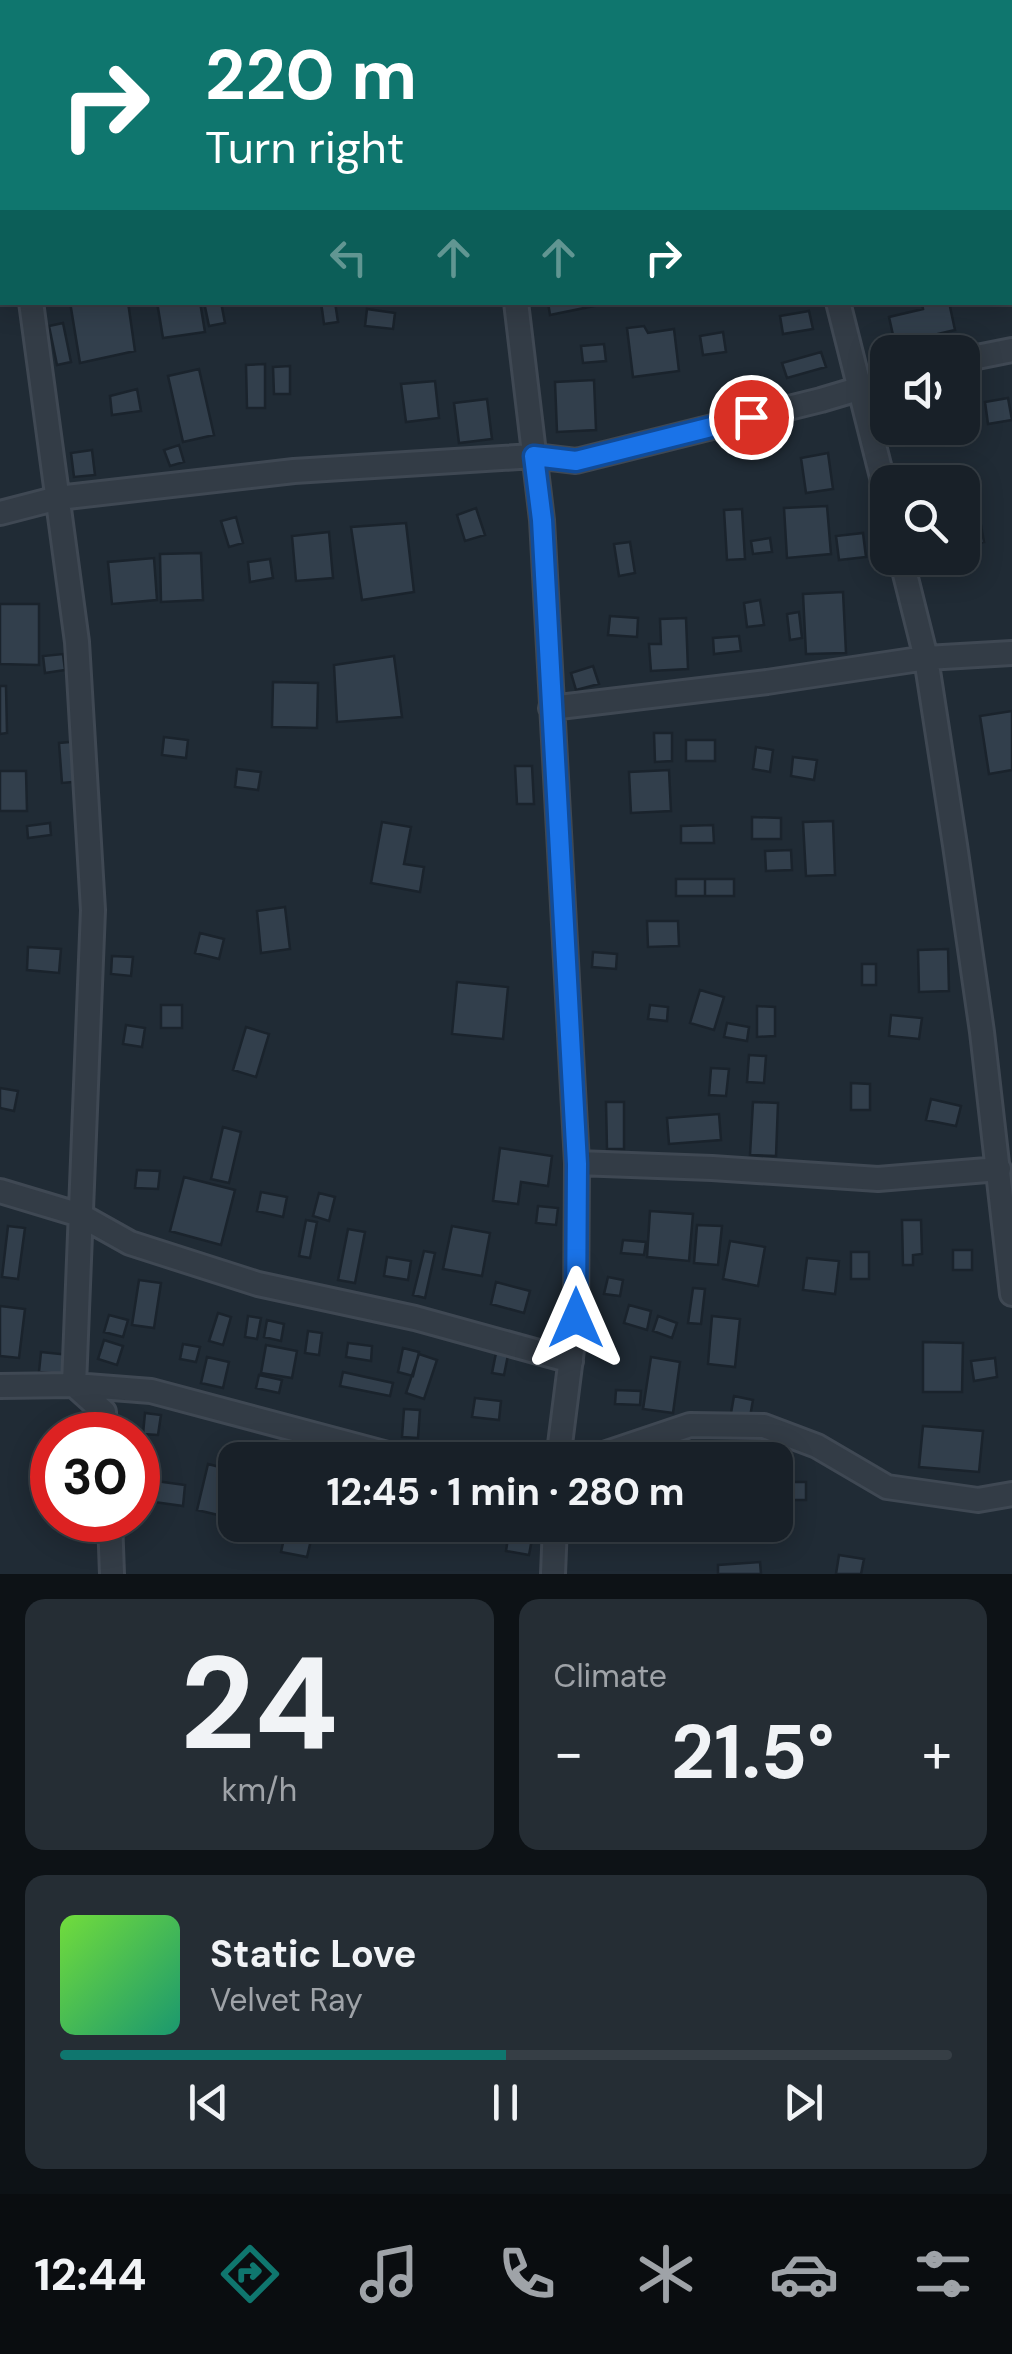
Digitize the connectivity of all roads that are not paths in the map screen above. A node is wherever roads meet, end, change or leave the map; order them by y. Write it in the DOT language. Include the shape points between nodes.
graph roads {
  1 [pos="32,305"];
  2 [pos="516,305"];
  3 [pos="839,305"];
  4 [pos="1012,350"];
  5 [pos="980,356"];
  6 [pos="870,385"];
  7 [pos="860,388"];
  8 [pos="534,456"];
  9 [pos="879,465"];
  10 [pos="58,498"];
  11 [pos="0,513"];
  12 [pos="905,575"];
  13 [pos="1012,653"];
  14 [pos="926,658"];
  15 [pos="552,708"];
  16 [pos="577,1164"];
  17 [pos="999,1169"];
  18 [pos="0,1191"];
  19 [pos="80,1215"];
  20 [pos="1012,1294"];
  21 [pos="570,1361"];
  22 [pos="74,1385"];
  23 [pos="0,1386"];
  24 [pos="104,1412"];
  25 [pos="342,1442"];
  26 [pos="560,1442"];
  27 [pos="641,1442"];
  28 [pos="1012,1494"];
  29 [pos="111,1542"];
  30 [pos="555,1542"];
  31 [pos="112,1574"];
  32 [pos="554,1574"];
  1 -- 10 [label="street"];
  2 -- 8 [label="street"];
  3 -- 7 [label="street"];
  4 -- 5 [label="street"];
  6 -- 7 [label="street"];
  7 -- 8 [label="street" via="576,461"];
  7 -- 9 [label="street"];
  8 -- 10 [label="street" via="294,470"];
  8 -- 15 [label="street"];
  10 -- 11 [label="street"];
  10 -- 19 [label="street" via="76,642 94,910"];
  12 -- 14 [label="street"];
  13 -- 14 [label="street"];
  14 -- 15 [label="street"];
  14 -- 17 [label="street"];
  15 -- 16 [label="street"];
  16 -- 17 [label="street" via="878,1178"];
  16 -- 21 [label="street"];
  17 -- 20 [label="street"];
  18 -- 19 [label="street"];
  19 -- 21 [label="street" via="130,1244 258,1284"];
  19 -- 22 [label="street"];
  21 -- 26 [label="street"];
  22 -- 23 [label="street"];
  22 -- 24 [label="street"];
  22 -- 25 [label="street" via="151,1391"];
  27 -- 28 [label="street" via="690,1426 764,1426 817,1446 887,1487 978,1500"];
  29 -- 31 [label="street"];
  30 -- 32 [label="street"];
}
